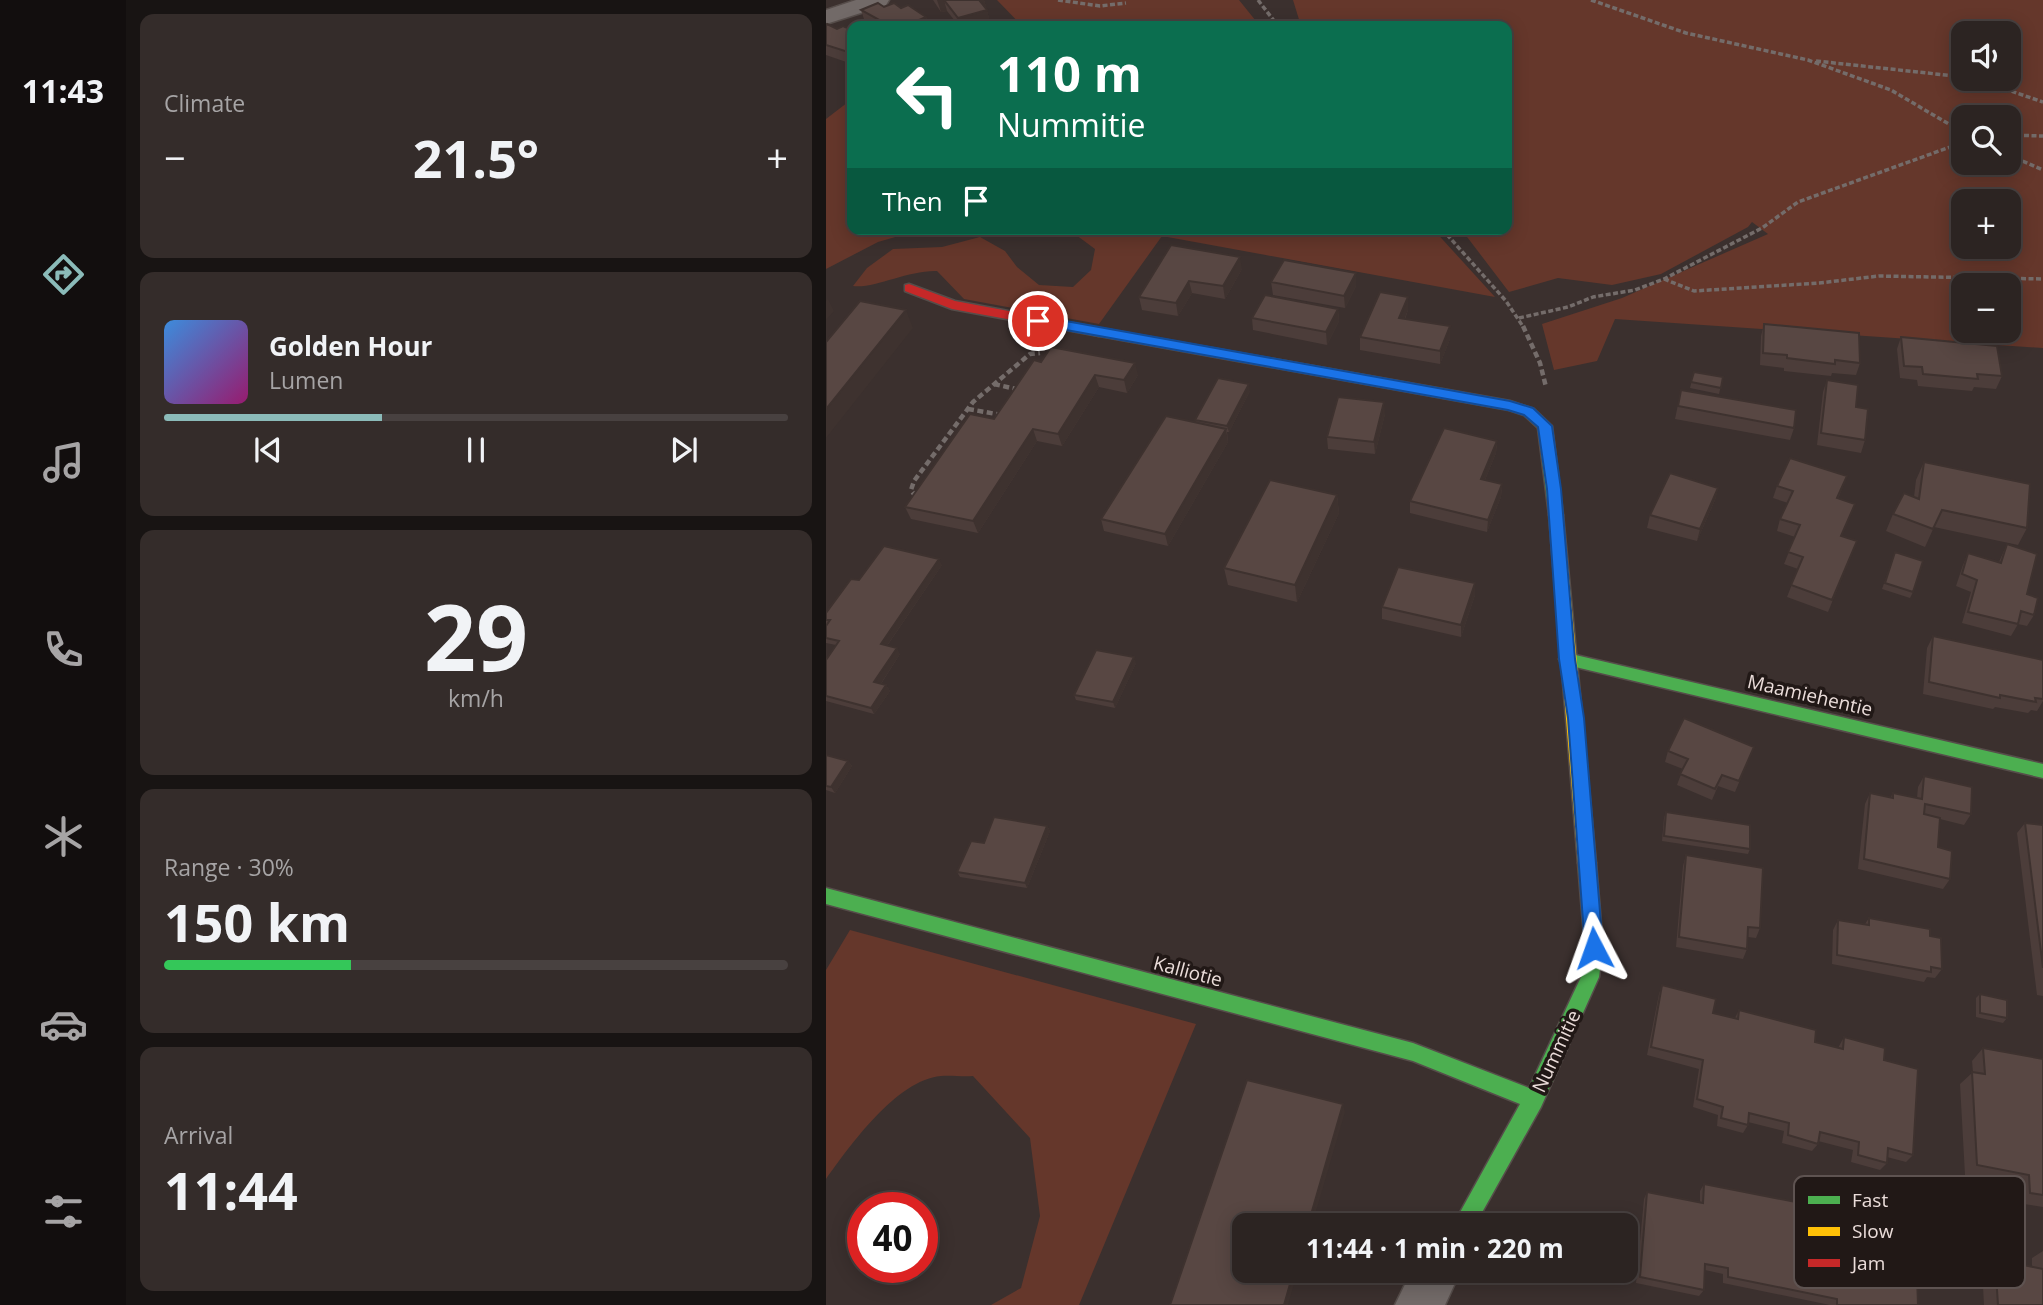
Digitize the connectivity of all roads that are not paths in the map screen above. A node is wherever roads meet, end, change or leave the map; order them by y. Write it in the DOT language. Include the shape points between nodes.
graph roads {
  1 [pos="878,0"];
  2 [pos="826,17"];
  3 [pos="909,288"];
  4 [pos="1567,659"];
  5 [pos="2043,771"];
  6 [pos="826,895"];
  7 [pos="1534,1100"];
  8 [pos="1470,1213"];
  9 [pos="1431,1283"];
  10 [pos="1419,1305"];
  1 -- 2 [label="street"];
  3 -- 4 [label="street, Nummitie" via="952,305 1529,412 1545,426"];
  4 -- 5 [label="street, Maamiehentie"];
  4 -- 7 [label="street, Nummitie" via="1594,948 1590,977"];
  6 -- 7 [label="street, Kalliotie" via="1413,1052"];
  7 -- 8 [label="street, Nummitie"];
  9 -- 10 [label="street"];
}
